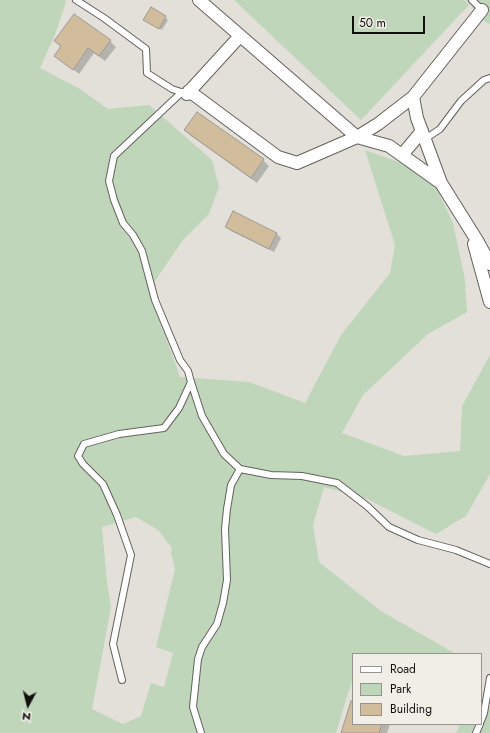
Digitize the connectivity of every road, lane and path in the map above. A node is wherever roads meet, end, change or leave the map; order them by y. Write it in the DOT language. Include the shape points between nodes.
graph roads {
  1 [pos="76,0"];
  2 [pos="199,0"];
  3 [pos="472,0"];
  4 [pos="482,10"];
  5 [pos="240,36"];
  6 [pos="490,78"];
  7 [pos="186,92"];
  8 [pos="413,97"];
  9 [pos="378,124"];
  10 [pos="424,135"];
  11 [pos="356,137"];
  12 [pos="387,145"];
  13 [pos="402,155"];
  14 [pos="442,182"];
  15 [pos="470,228"];
  16 [pos="490,264"];
  17 [pos="490,302"];
  18 [pos="191,382"];
  19 [pos="240,469"];
  20 [pos="490,564"];
  21 [pos="490,678"];
  22 [pos="122,680"];
  23 [pos="482,718"];
  24 [pos="201,733"];
  1 -- 7 [label="lane" via="146,49 147,73 172,89"];
  2 -- 5 [label="street"];
  3 -- 4 [label="lane"];
  4 -- 8 [label="street"];
  5 -- 7 [label="street"];
  5 -- 11 [label="street"];
  6 -- 10 [label="lane" via="484,80 461,101 440,129"];
  7 -- 11 [label="street" via="278,158 297,163"];
  7 -- 18 [label="lane" via="114,156 109,182 123,223 142,251 155,300"];
  8 -- 9 [label="street"];
  8 -- 10 [label="street"];
  9 -- 11 [label="street"];
  9 -- 12 [label="street"];
  10 -- 13 [label="street"];
  10 -- 14 [label="street"];
  11 -- 12 [label="street"];
  12 -- 13 [label="street"];
  13 -- 14 [label="street"];
  14 -- 15 [label="street"];
  15 -- 16 [label="street"];
  15 -- 17 [label="street"];
  18 -- 19 [label="lane" via="202,416 224,454"];
  18 -- 22 [label="lane" via="179,408 164,428 120,434 84,444 78,456 103,484 118,516 131,555 113,644"];
  19 -- 20 [label="lane" via="337,483 389,526 418,540 456,550"];
  19 -- 24 [label="lane" via="231,486 227,509 227,580 223,603 217,624 202,647 198,659 192,707"];
  21 -- 23 [label="lane"];
}
